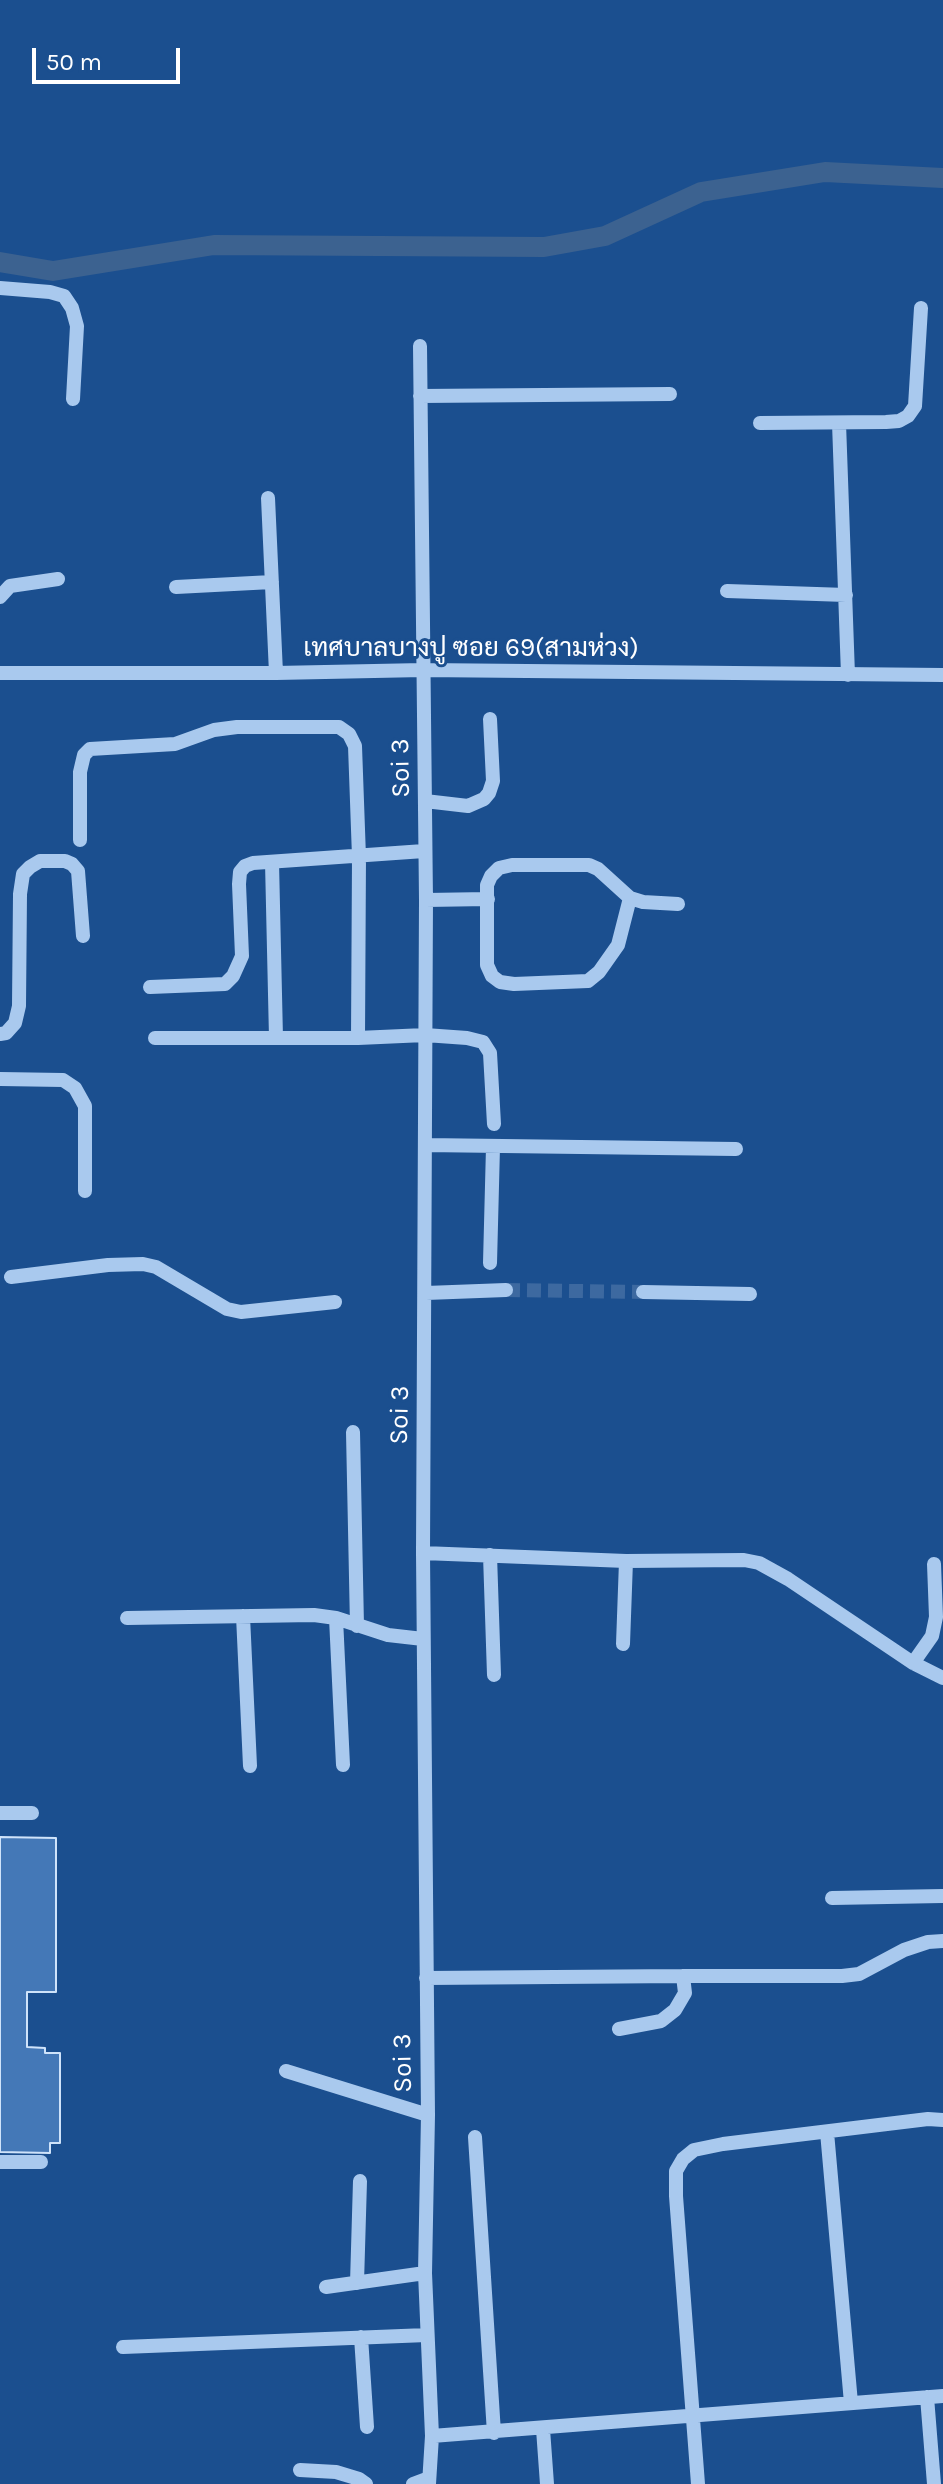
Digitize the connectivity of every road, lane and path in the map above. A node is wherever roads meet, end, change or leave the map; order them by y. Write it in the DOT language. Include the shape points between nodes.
graph roads {
  1 [pos="0,288"];
  2 [pos="921,308"];
  3 [pos="420,346"];
  4 [pos="670,394"];
  5 [pos="420,396"];
  6 [pos="73,399"];
  7 [pos="760,423"];
  8 [pos="839,423"];
  9 [pos="268,498"];
  10 [pos="58,579"];
  11 [pos="272,582"];
  12 [pos="176,587"];
  13 [pos="727,591"];
  14 [pos="846,595"];
  15 [pos="0,597"];
  16 [pos="423,670"];
  17 [pos="0,673"];
  18 [pos="276,673"];
  19 [pos="848,675"];
  20 [pos="943,675"];
  21 [pos="490,719"];
  22 [pos="425,801"];
  23 [pos="80,840"];
  24 [pos="424,851"];
  25 [pos="359,857"];
  26 [pos="272,862"];
  27 [pos="630,898"];
  28 [pos="488,899"];
  29 [pos="426,900"];
  30 [pos="678,904"];
  31 [pos="83,936"];
  32 [pos="150,987"];
  33 [pos="0,1034"];
  34 [pos="425,1035"];
  35 [pos="155,1038"];
  36 [pos="276,1038"];
  37 [pos="358,1038"];
  38 [pos="0,1079"];
  39 [pos="494,1124"];
  40 [pos="425,1145"];
  41 [pos="493,1147"];
  42 [pos="736,1149"];
  43 [pos="85,1191"];
  44 [pos="490,1263"];
  45 [pos="11,1277"];
  46 [pos="506,1290"];
  47 [pos="643,1292"];
  48 [pos="426,1293"];
  49 [pos="750,1294"];
  50 [pos="335,1302"];
  51 [pos="353,1432"];
  52 [pos="423,1553"];
  53 [pos="490,1555"];
  54 [pos="626,1561"];
  55 [pos="934,1564"];
  56 [pos="243,1616"];
  57 [pos="127,1618"];
  58 [pos="336,1618"];
  59 [pos="357,1626"];
  60 [pos="423,1639"];
  61 [pos="623,1644"];
  62 [pos="913,1663"];
  63 [pos="494,1675"];
  64 [pos="943,1678"];
  65 [pos="343,1765"];
  66 [pos="250,1766"];
  67 [pos="0,1813"];
  68 [pos="32,1813"];
  69 [pos="943,1896"];
  70 [pos="832,1898"];
  71 [pos="943,1941"];
  72 [pos="683,1976"];
  73 [pos="426,1978"];
  74 [pos="619,2029"];
  75 [pos="286,2071"];
  76 [pos="428,2115"];
  77 [pos="943,2120"];
  78 [pos="827,2132"];
  79 [pos="475,2137"];
  80 [pos="0,2162"];
  81 [pos="41,2162"];
  82 [pos="360,2181"];
  83 [pos="425,2273"];
  84 [pos="357,2283"];
  85 [pos="326,2287"];
  86 [pos="427,2335"];
  87 [pos="361,2337"];
  88 [pos="123,2347"];
  89 [pos="943,2396"];
  90 [pos="927,2397"];
  91 [pos="851,2403"];
  92 [pos="691,2415"];
  93 [pos="367,2427"];
  94 [pos="543,2429"];
  95 [pos="494,2433"];
  96 [pos="432,2436"];
  97 [pos="300,2470"];
  98 [pos="429,2481"];
  99 [pos="366,2484"];
  100 [pos="413,2484"];
  101 [pos="547,2484"];
  102 [pos="698,2484"];
  103 [pos="934,2484"];
  1 -- 6 [label="street" via="50,292 64,296 72,308 77,326"];
  2 -- 8 [label="street" via="915,406 908,416 899,421"];
  3 -- 5 [label="street, Soi 3"];
  4 -- 5 [label="street"];
  5 -- 16 [label="street, Soi 3"];
  7 -- 8 [label="street"];
  8 -- 14 [label="street"];
  9 -- 11 [label="street"];
  10 -- 15 [label="street" via="10,586"];
  11 -- 12 [label="street"];
  11 -- 18 [label="street"];
  13 -- 14 [label="street"];
  14 -- 19 [label="street"];
  16 -- 18 [label="street, เทศบาลบางปู ซอย 69(สามห่วง)"];
  16 -- 19 [label="street, เทศบาลบางปู ซอย 69(สามห่วง)"];
  16 -- 22 [label="street, Soi 3"];
  17 -- 18 [label="street, เทศบาลบางปู ซอย 69(สามห่วง)"];
  19 -- 20 [label="street, เทศบาลบางปู ซอย 69(สามห่วง)"];
  21 -- 22 [label="street" via="489,793 468,806"];
  22 -- 24 [label="street, Soi 3"];
  23 -- 25 [label="street" via="80,772 90,749 175,744 237,727 339,727 355,746"];
  24 -- 25 [label="street"];
  24 -- 29 [label="street, Soi 3"];
  25 -- 26 [label="street"];
  25 -- 37 [label="street"];
  26 -- 32 [label="street" via="253,863 240,872 242,956 233,976 225,984"];
  26 -- 36 [label="street"];
  27 -- 28 [label="street" via="589,865 512,865 491,876"];
  27 -- 28 [label="street" via="618,945 588,981 514,984 500,982 487,965"];
  27 -- 30 [label="street"];
  28 -- 29 [label="street"];
  29 -- 34 [label="street, Soi 3"];
  31 -- 33 [label="street" via="78,871 65,861 40,861 30,867 23,874 20,894 19,1006 15,1023"];
  34 -- 37 [label="street"];
  34 -- 39 [label="street" via="483,1042 490,1053"];
  34 -- 40 [label="street, Soi 3"];
  35 -- 36 [label="street"];
  36 -- 37 [label="street"];
  38 -- 43 [label="street" via="63,1080 75,1088 85,1106"];
  40 -- 41 [label="street"];
  40 -- 48 [label="street, Soi 3"];
  41 -- 42 [label="street"];
  41 -- 44 [label="street"];
  45 -- 50 [label="street" via="143,1264 241,1312"];
  46 -- 48 [label="street"];
  47 -- 49 [label="street"];
  48 -- 52 [label="street, Soi 3"];
  51 -- 59 [label="street"];
  52 -- 53 [label="street"];
  52 -- 60 [label="street, Soi 3"];
  53 -- 54 [label="street"];
  53 -- 63 [label="street"];
  54 -- 61 [label="street"];
  54 -- 62 [label="street" via="759,1563"];
  55 -- 62 [label="street" via="932,1636"];
  56 -- 57 [label="street"];
  56 -- 58 [label="street"];
  56 -- 66 [label="street"];
  58 -- 59 [label="street"];
  58 -- 65 [label="street"];
  59 -- 60 [label="street"];
  60 -- 73 [label="street, Soi 3"];
  62 -- 64 [label="street"];
  67 -- 68 [label="street"];
  69 -- 70 [label="street"];
  71 -- 72 [label="street" via="904,1950 859,1974"];
  72 -- 73 [label="street"];
  72 -- 74 [label="street" via="685,1993 675,2010 661,2021"];
  73 -- 76 [label="street, Soi 3"];
  75 -- 76 [label="street"];
  76 -- 83 [label="street, Soi 3"];
  77 -- 78 [label="street"];
  78 -- 91 [label="street"];
  78 -- 92 [label="street" via="694,2150 676,2171"];
  79 -- 95 [label="street"];
  80 -- 81 [label="street"];
  82 -- 84 [label="street"];
  83 -- 84 [label="street"];
  83 -- 86 [label="street, Soi 3"];
  84 -- 85 [label="street"];
  86 -- 87 [label="street"];
  86 -- 96 [label="street, Soi 3"];
  87 -- 88 [label="street"];
  87 -- 93 [label="street"];
  89 -- 90 [label="street"];
  90 -- 91 [label="street"];
  90 -- 103 [label="street"];
  91 -- 92 [label="street"];
  92 -- 94 [label="street"];
  92 -- 102 [label="street"];
  94 -- 95 [label="street"];
  94 -- 101 [label="street"];
  95 -- 96 [label="street"];
  96 -- 98 [label="street, Soi 3"];
  97 -- 99 [label="street" via="336,2472"];
  98 -- 100 [label="street"];
}
